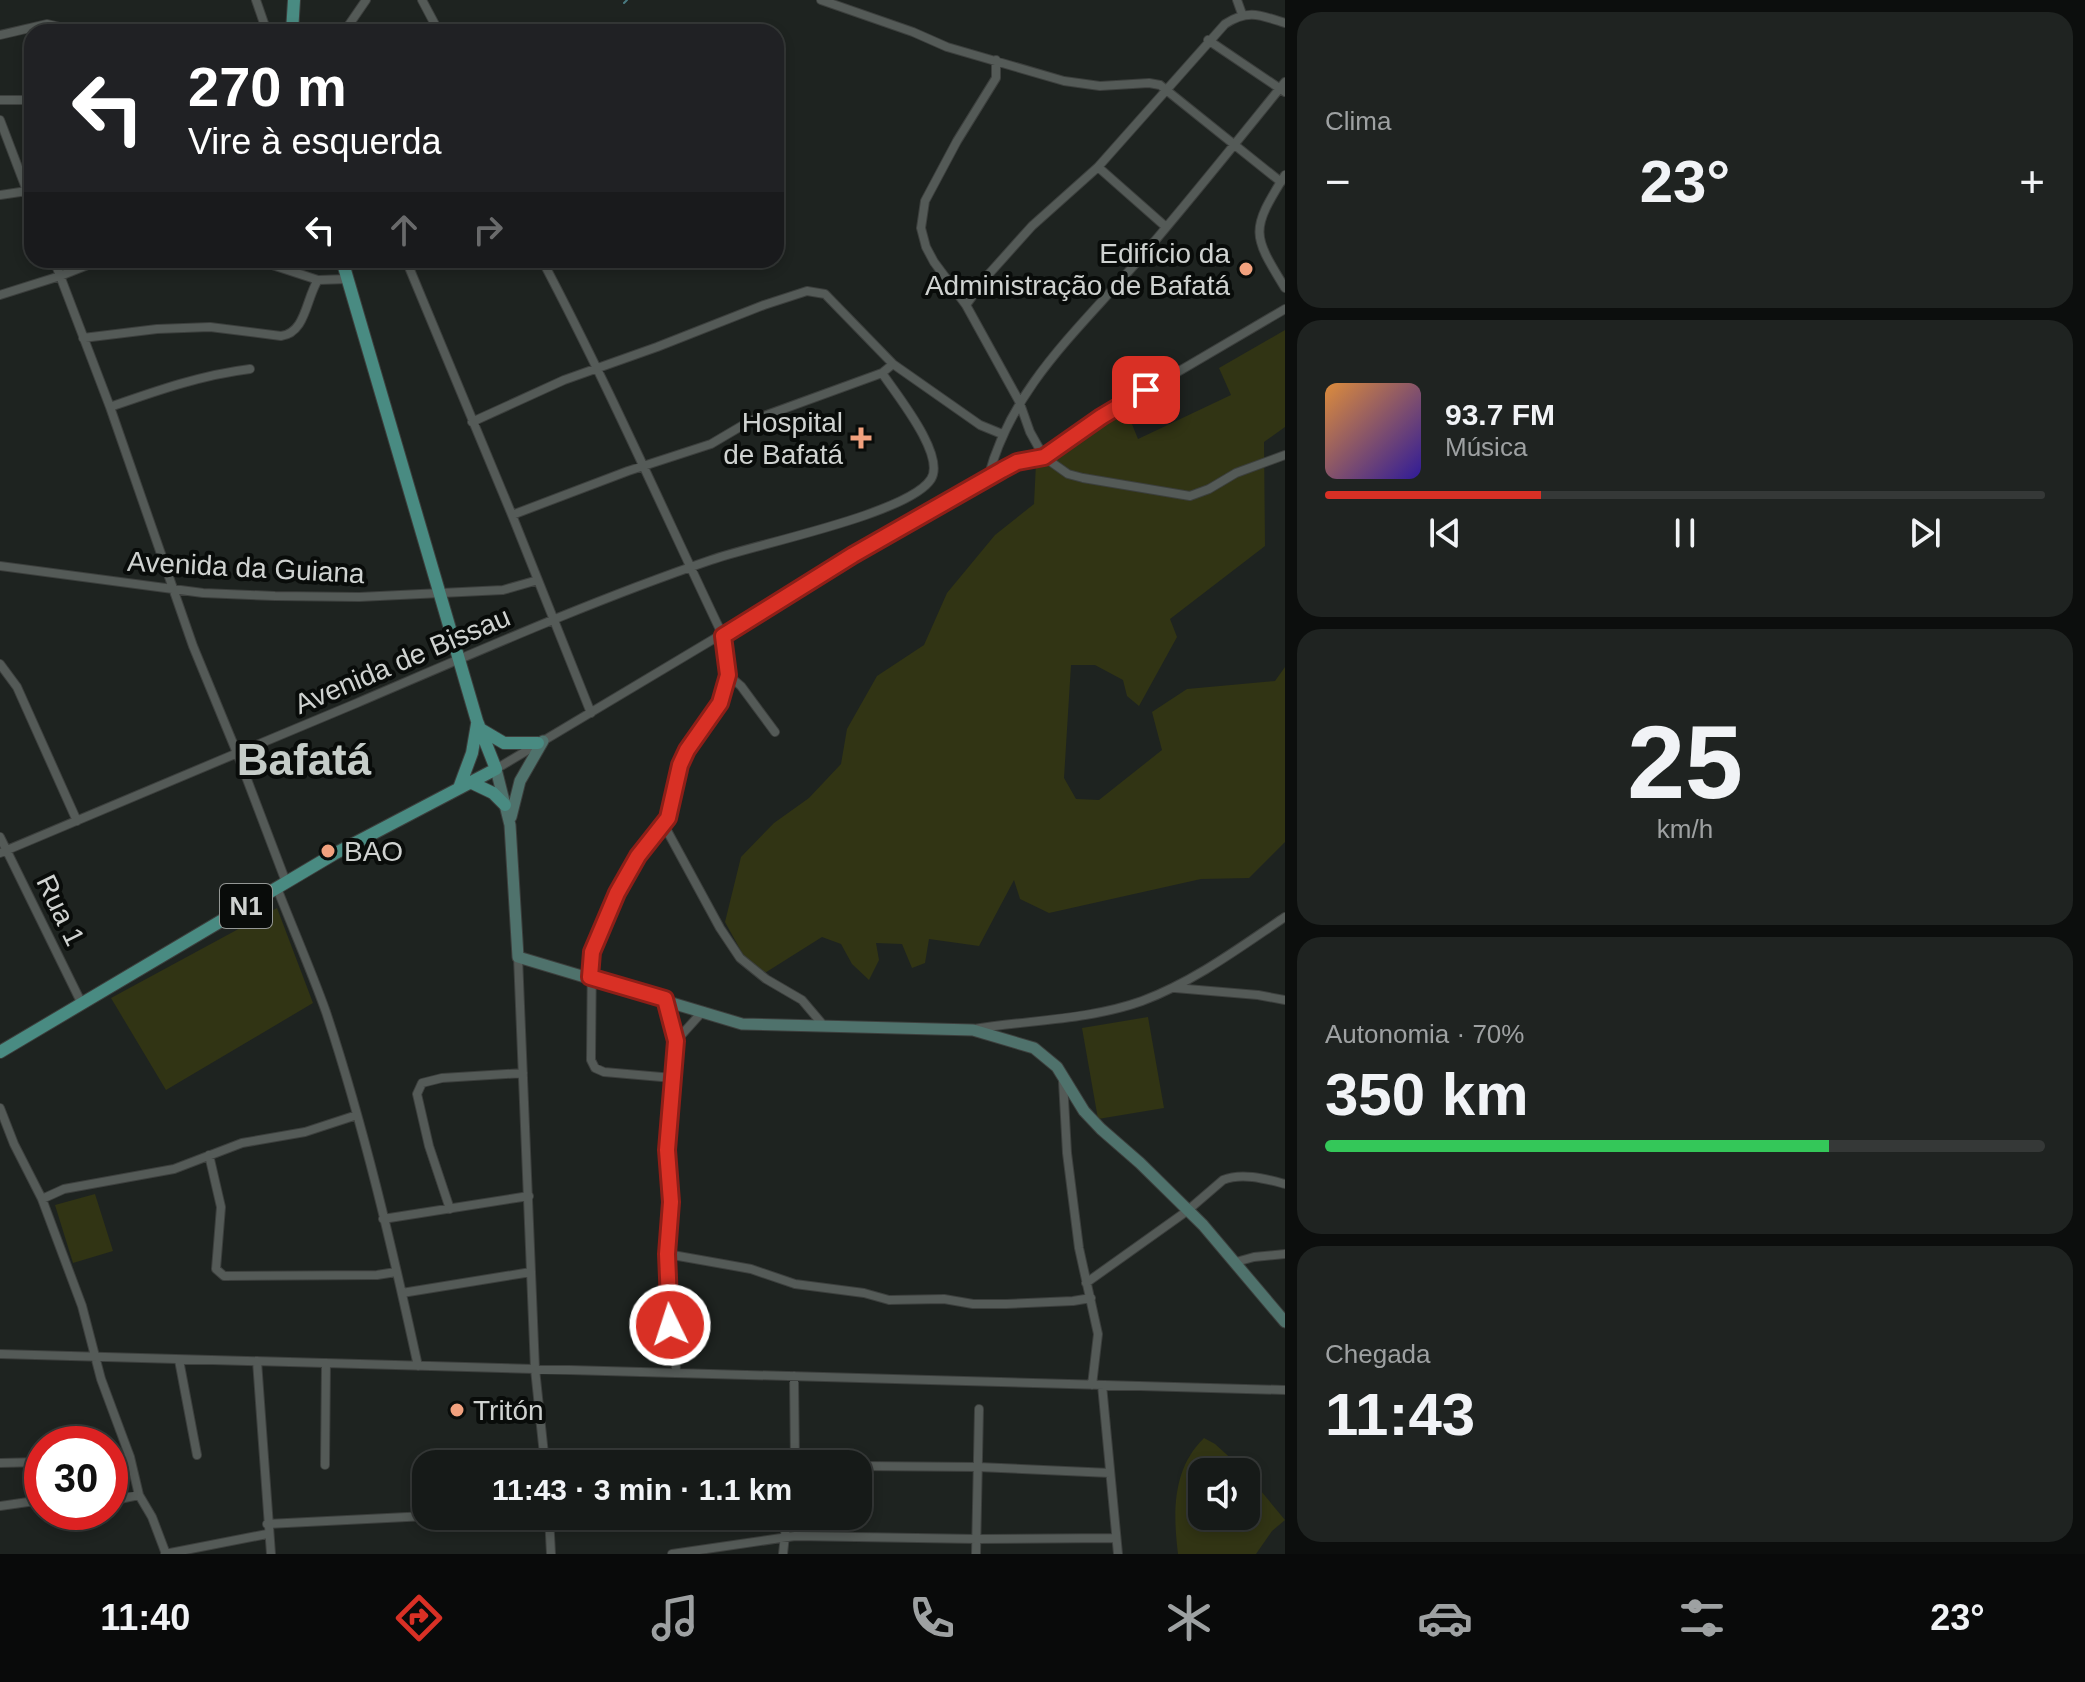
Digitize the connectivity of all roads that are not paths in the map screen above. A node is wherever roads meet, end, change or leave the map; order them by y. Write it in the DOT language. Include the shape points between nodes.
graph roads {
  1 [pos="256,0"];
  2 [pos="294,0"];
  3 [pos="366,0"];
  4 [pos="422,0"];
  5 [pos="821,0"];
  6 [pos="1237,0"];
  7 [pos="1242,14"];
  8 [pos="1285,23"];
  9 [pos="264,24"];
  10 [pos="292,24"];
  11 [pos="350,24"];
  12 [pos="435,24"];
  13 [pos="24,29"];
  14 [pos="0,35"];
  15 [pos="1208,40"];
  16 [pos="996,60"];
  17 [pos="1167,88"];
  18 [pos="1283,88"];
  19 [pos="0,100"];
  20 [pos="24,100"];
  21 [pos="0,120"];
  22 [pos="1235,145"];
  23 [pos="1098,167"];
  24 [pos="1283,178"];
  25 [pos="24,183"];
  26 [pos="24,191"];
  27 [pos="0,195"];
  28 [pos="1166,227"];
  29 [pos="57,268"];
  30 [pos="80,268"];
  31 [pos="281,268"];
  32 [pos="345,268"];
  33 [pos="409,268"];
  34 [pos="546,268"];
  35 [pos="60,276"];
  36 [pos="348,279"];
  37 [pos="318,280"];
  38 [pos="1285,288"];
  39 [pos="0,295"];
  40 [pos="966,305"];
  41 [pos="1285,309"];
  42 [pos="83,338"];
  43 [pos="893,364"];
  44 [pos="598,368"];
  45 [pos="250,369"];
  46 [pos="882,373"];
  47 [pos="1019,401"];
  48 [pos="110,407"];
  49 [pos="472,422"];
  50 [pos="1002,434"];
  51 [pos="1285,455"];
  52 [pos="1044,457"];
  53 [pos="641,467"];
  54 [pos="988,478"];
  55 [pos="512,515"];
  56 [pos="0,566"];
  57 [pos="690,568"];
  58 [pos="538,580"];
  59 [pos="174,589"];
  60 [pos="439,591"];
  61 [pos="554,620"];
  62 [pos="723,636"];
  63 [pos="460,659"];
  64 [pos="0,664"];
  65 [pos="728,675"];
  66 [pos="591,713"];
  67 [pos="479,725"];
  68 [pos="775,732"];
  69 [pos="541,742"];
  70 [pos="237,753"];
  71 [pos="496,769"];
  72 [pos="465,785"];
  73 [pos="505,805"];
  74 [pos="77,821"];
  75 [pos="510,825"];
  76 [pos="664,825"];
  77 [pos="0,837"];
  78 [pos="3,852"];
  79 [pos="282,885"];
  80 [pos="1285,917"];
  81 [pos="518,957"];
  82 [pos="590,977"];
  83 [pos="1171,988"];
  84 [pos="665,999"];
  85 [pos="1285,1000"];
  86 [pos="81,1002"];
  87 [pos="703,1011"];
  88 [pos="824,1027"];
  89 [pos="973,1030"];
  90 [pos="676,1041"];
  91 [pos="0,1052"];
  92 [pos="523,1073"];
  93 [pos="1063,1076"];
  94 [pos="673,1078"];
  95 [pos="0,1108"];
  96 [pos="357,1115"];
  97 [pos="209,1155"];
  98 [pos="1285,1184"];
  99 [pos="529,1196"];
  100 [pos="42,1199"];
  101 [pos="450,1209"];
  102 [pos="1187,1211"];
  103 [pos="383,1219"];
  104 [pos="667,1254"];
  105 [pos="1285,1254"];
  106 [pos="1236,1262"];
  107 [pos="396,1272"];
  108 [pos="531,1272"];
  109 [pos="1086,1283"];
  110 [pos="402,1293"];
  111 [pos="1091,1298"];
  112 [pos="1285,1322"];
  113 [pos="0,1354"];
  114 [pos="96,1356"];
  115 [pos="179,1360"];
  116 [pos="257,1361"];
  117 [pos="326,1363"];
  118 [pos="418,1366"];
  119 [pos="535,1369"];
  120 [pos="676,1373"];
  121 [pos="794,1376"];
  122 [pos="1092,1385"];
  123 [pos="1102,1385"];
  124 [pos="1285,1390"];
  125 [pos="979,1409"];
  126 [pos="544,1450"];
  127 [pos="794,1450"];
  128 [pos="197,1455"];
  129 [pos="130,1457"];
  130 [pos="24,1462"];
  131 [pos="0,1463"];
  132 [pos="325,1465"];
  133 [pos="872,1466"];
  134 [pos="978,1467"];
  135 [pos="1110,1473"];
  136 [pos="139,1495"];
  137 [pos="128,1497"];
  138 [pos="24,1503"];
  139 [pos="0,1506"];
  140 [pos="412,1517"];
  141 [pos="267,1529"];
  142 [pos="550,1530"];
  143 [pos="785,1530"];
  144 [pos="784,1537"];
  145 [pos="1116,1538"];
  146 [pos="977,1539"];
  147 [pos="166,1554"];
  148 [pos="271,1554"];
  149 [pos="551,1554"];
  150 [pos="672,1554"];
  151 [pos="783,1554"];
  152 [pos="976,1554"];
  153 [pos="1118,1554"];
  1 -- 9 [label="street"];
  2 -- 10 [label="main road"];
  3 -- 11 [label="street"];
  4 -- 12 [label="street"];
  5 -- 16 [label="street"];
  6 -- 7 [label="street"];
  7 -- 8 [label="street"];
  7 -- 15 [label="street"];
  13 -- 14 [label="street"];
  15 -- 17 [label="street"];
  15 -- 18 [label="street"];
  16 -- 17 [label="street" via="1083,84 1149,83"];
  16 -- 40 [label="street" via="996,78 921,215 926,247"];
  17 -- 22 [label="street"];
  17 -- 23 [label="street"];
  18 -- 22 [label="street"];
  19 -- 20 [label="street"];
  21 -- 25 [label="street"];
  22 -- 24 [label="street"];
  22 -- 28 [label="street"];
  23 -- 28 [label="street"];
  23 -- 40 [label="street" via="1032,226"];
  24 -- 38 [label="street" via="1258,228 1261,249"];
  26 -- 27 [label="street"];
  28 -- 47 [label="street"];
  29 -- 35 [label="street"];
  30 -- 35 [label="street"];
  31 -- 37 [label="street"];
  32 -- 36 [label="main road"];
  33 -- 49 [label="street"];
  34 -- 44 [label="street"];
  35 -- 39 [label="street"];
  35 -- 42 [label="street"];
  36 -- 37 [label="street"];
  36 -- 60 [label="main road"];
  37 -- 42 [label="street" via="290,335 210,327"];
  40 -- 47 [label="street"];
  41 -- 52 [label="street" via="1101,417"];
  42 -- 48 [label="street"];
  43 -- 44 [label="street" via="831,299 812,291"];
  43 -- 46 [label="street"];
  43 -- 50 [label="street" via="972,421"];
  44 -- 49 [label="street"];
  44 -- 53 [label="street"];
  45 -- 48 [label="street" via="185,382"];
  46 -- 53 [label="street" via="750,421 711,444"];
  46 -- 57 [label="street, Avenida de Bissau" via="930,447 934,473 929,482 857,519"];
  47 -- 50 [label="street"];
  47 -- 52 [label="street"];
  48 -- 59 [label="street"];
  49 -- 55 [label="street"];
  50 -- 54 [label="street"];
  51 -- 52 [label="street" via="1190,496 1068,474"];
  52 -- 54 [label="street" via="1017,462"];
  53 -- 55 [label="street"];
  53 -- 57 [label="street"];
  54 -- 62 [label="street"];
  55 -- 58 [label="street"];
  56 -- 59 [label="street, Avenida da Guiana"];
  57 -- 61 [label="street, Avenida de Bissau"];
  57 -- 62 [label="street"];
  58 -- 60 [label="street, Avenida da Guiana" via="503,590"];
  58 -- 61 [label="street"];
  59 -- 60 [label="street, Avenida da Guiana" via="359,597"];
  59 -- 70 [label="street"];
  60 -- 63 [label="main road"];
  61 -- 63 [label="street, Avenida de Bissau"];
  61 -- 66 [label="street"];
  62 -- 65 [label="street"];
  62 -- 66 [label="street"];
  63 -- 67 [label="main road"];
  63 -- 70 [label="street, Avenida de Bissau"];
  64 -- 74 [label="street" via="17,687"];
  65 -- 68 [label="street"];
  65 -- 76 [label="street" via="720,703 687,750"];
  66 -- 69 [label="street"];
  67 -- 69 [label="main road" via="504,743"];
  67 -- 71 [label="main road"];
  67 -- 72 [label="main road"];
  69 -- 71 [label="street"];
  69 -- 75 [label="street" via="520,781"];
  70 -- 74 [label="street, Avenida de Bissau"];
  70 -- 79 [label="street"];
  71 -- 72 [label="main road, N1"];
  71 -- 73 [label="street"];
  72 -- 73 [label="main road" via="485,788"];
  72 -- 79 [label="main road, N1"];
  73 -- 75 [label="street"];
  74 -- 78 [label="street, Avenida de Bissau"];
  75 -- 81 [label="street"];
  76 -- 82 [label="street" via="617,893 592,952"];
  76 -- 88 [label="street" via="740,958 802,1000"];
  77 -- 78 [label="street, Rua 1"];
  78 -- 86 [label="street, Rua 1"];
  79 -- 86 [label="main road, N1"];
  79 -- 96 [label="street"];
  80 -- 83 [label="street" via="1224,960"];
  81 -- 82 [label="street"];
  81 -- 92 [label="street"];
  82 -- 84 [label="street"];
  82 -- 94 [label="street" via="595,1068"];
  83 -- 85 [label="street"];
  83 -- 89 [label="street" via="1112,1010"];
  84 -- 87 [label="street"];
  84 -- 90 [label="street"];
  86 -- 91 [label="main road, N1"];
  87 -- 88 [label="street" via="742,1024"];
  87 -- 90 [label="street"];
  88 -- 89 [label="street"];
  89 -- 93 [label="street" via="1034,1048"];
  90 -- 94 [label="street"];
  92 -- 99 [label="street"];
  92 -- 101 [label="street" via="442,1078 418,1087 429,1146"];
  93 -- 102 [label="street" via="1084,1111"];
  93 -- 109 [label="street" via="1067,1153"];
  94 -- 104 [label="street" via="667,1132"];
  95 -- 100 [label="street"];
  96 -- 97 [label="street"];
  96 -- 103 [label="street"];
  97 -- 100 [label="street" via="174,1169 64,1189"];
  97 -- 107 [label="street" via="221,1207 216,1269 224,1276"];
  98 -- 102 [label="street" via="1230,1177"];
  99 -- 101 [label="street"];
  99 -- 108 [label="street"];
  100 -- 114 [label="street"];
  101 -- 103 [label="street"];
  102 -- 106 [label="street"];
  102 -- 109 [label="street"];
  103 -- 107 [label="street"];
  104 -- 111 [label="street" via="889,1300 1006,1304"];
  104 -- 120 [label="street"];
  105 -- 106 [label="street"];
  106 -- 112 [label="street"];
  107 -- 110 [label="street"];
  108 -- 110 [label="street"];
  108 -- 119 [label="street"];
  109 -- 111 [label="street"];
  110 -- 118 [label="street"];
  111 -- 122 [label="street" via="1098,1334"];
  113 -- 114 [label="street"];
  114 -- 115 [label="street"];
  114 -- 129 [label="street"];
  115 -- 116 [label="street"];
  115 -- 128 [label="street"];
  116 -- 117 [label="street"];
  116 -- 141 [label="street"];
  117 -- 118 [label="street"];
  117 -- 132 [label="street"];
  118 -- 119 [label="street"];
  119 -- 120 [label="street"];
  119 -- 126 [label="street"];
  120 -- 121 [label="street"];
  121 -- 122 [label="street"];
  121 -- 127 [label="street"];
  122 -- 123 [label="street"];
  123 -- 124 [label="street"];
  123 -- 135 [label="street"];
  125 -- 134 [label="street"];
  129 -- 136 [label="street"];
  130 -- 131 [label="street"];
  133 -- 134 [label="street"];
  134 -- 135 [label="street"];
  134 -- 146 [label="street"];
  135 -- 145 [label="street"];
  136 -- 137 [label="street"];
  136 -- 147 [label="street"];
  138 -- 139 [label="street"];
  140 -- 141 [label="street"];
  141 -- 147 [label="street"];
  141 -- 148 [label="street"];
  142 -- 149 [label="street"];
  143 -- 144 [label="street"];
  144 -- 146 [label="street"];
  144 -- 150 [label="street"];
  144 -- 151 [label="street"];
  145 -- 146 [label="street"];
  145 -- 153 [label="street"];
  146 -- 152 [label="street"];
}
